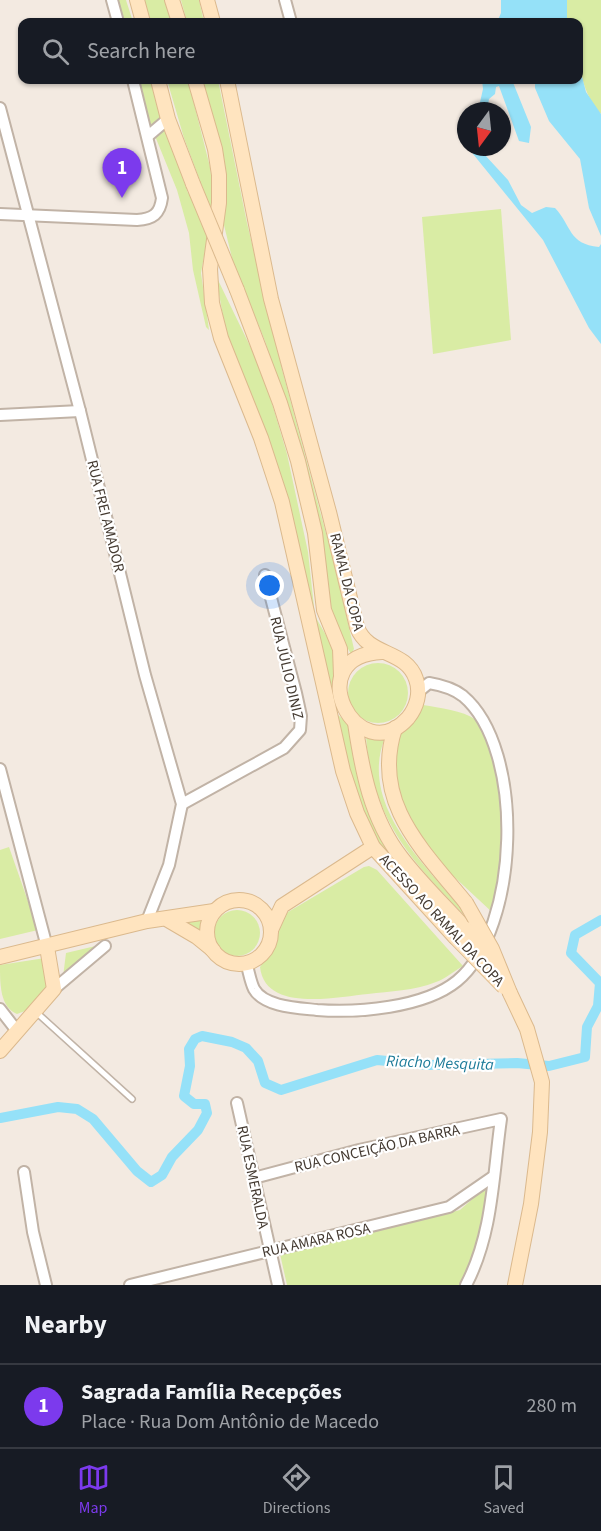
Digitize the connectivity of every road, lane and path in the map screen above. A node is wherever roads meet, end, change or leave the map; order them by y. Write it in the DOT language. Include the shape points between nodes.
graph roads {
  1 [pos="112,0"];
  2 [pos="137,0"];
  3 [pos="172,0"];
  4 [pos="207,0"];
  5 [pos="285,0"];
  6 [pos="117,18"];
  7 [pos="142,18"];
  8 [pos="177,18"];
  9 [pos="212,18"];
  10 [pos="290,18"];
  11 [pos="134,84"];
  12 [pos="159,84"];
  13 [pos="196,84"];
  14 [pos="228,84"];
  15 [pos="0,108"];
  16 [pos="168,119"];
  17 [pos="148,136"];
  18 [pos="0,214"];
  19 [pos="27,214"];
  20 [pos="80,411"];
  21 [pos="0,415"];
  22 [pos="265,575"];
  23 [pos="382,652"];
  24 [pos="340,681"];
  25 [pos="418,692"];
  26 [pos="334,706"];
  27 [pos="355,723"];
  28 [pos="394,728"];
  29 [pos="0,769"];
  30 [pos="182,804"];
  31 [pos="373,847"];
  32 [pos="255,903"];
  33 [pos="282,906"];
  34 [pos="214,911"];
  35 [pos="168,920"];
  36 [pos="147,921"];
  37 [pos="272,930"];
  38 [pos="461,933"];
  39 [pos="105,946"];
  40 [pos="47,947"];
  41 [pos="0,949"];
  42 [pos="33,951"];
  43 [pos="214,951"];
  44 [pos="0,957"];
  45 [pos="246,963"];
  46 [pos="54,989"];
  47 [pos="510,993"];
  48 [pos="0,1009"];
  49 [pos="34,1011"];
  50 [pos="17,1031"];
  51 [pos="0,1051"];
  52 [pos="132,1099"];
  53 [pos="237,1103"];
  54 [pos="24,1172"];
  55 [pos="494,1176"];
  56 [pos="254,1178"];
  57 [pos="270,1251"];
  58 [pos="46,1285"];
  59 [pos="132,1285"];
  60 [pos="278,1285"];
  61 [pos="466,1285"];
  62 [pos="515,1285"];
  1 -- 6 [label="street"];
  2 -- 7 [label="main road"];
  3 -- 8 [label="main road"];
  4 -- 9 [label="main road"];
  5 -- 10 [label="street"];
  11 -- 17 [label="street"];
  12 -- 16 [label="main road, RAMAL DA COPA"];
  13 -- 26 [label="main road" via="219,175 210,269 212,303 221,338 282,502"];
  14 -- 23 [label="main road, RAMAL DA COPA" via="271,299 330,512 357,627 364,641"];
  15 -- 19 [label="street, RUA FREI AMADOR"];
  16 -- 17 [label="street"];
  16 -- 24 [label="main road, RAMAL DA COPA, bridge" via="280,403 298,461 315,533 324,610 340,649"];
  17 -- 19 [label="street" via="162,198 156,214 149,219"];
  18 -- 19 [label="street"];
  19 -- 20 [label="street, RUA FREI AMADOR"];
  20 -- 21 [label="street"];
  20 -- 30 [label="street, RUA FREI AMADOR" via="145,675"];
  22 -- 30 [label="street, RUA JÚLIO DINIZ" via="296,693 300,730 284,748"];
  23 -- 24 [label="main road" via="352,662"];
  23 -- 25 [label="main road, RAMAL DA COPA" via="403,661 416,680"];
  24 -- 26 [label="main road"];
  25 -- 28 [label="main road" via="412,713"];
  25 -- 45 [label="street" via="429,683 463,696 483,719 496,755 508,844 507,874 488,940 456,982 426,998 339,1012 303,1009 264,999 254,990"];
  26 -- 27 [label="main road"];
  26 -- 31 [label="main road" via="343,771"];
  27 -- 28 [label="main road" via="374,731"];
  27 -- 38 [label="main road" via="367,789 386,833 400,857"];
  28 -- 47 [label="main road, bridge" via="387,766 404,822 421,850 466,903 492,949"];
  29 -- 40 [label="street"];
  30 -- 36 [label="street, RUA FREI AMADOR" via="171,857"];
  31 -- 33 [label="main road"];
  31 -- 38 [label="main road, ACESSO AO RAMAL DA COPA"];
  32 -- 33 [label="main road"];
  32 -- 34 [label="main road" via="233,900"];
  32 -- 37 [label="main road" via="269,919"];
  33 -- 37 [label="main road"];
  34 -- 35 [label="main road"];
  34 -- 43 [label="main road" via="207,931"];
  35 -- 36 [label="main road"];
  35 -- 43 [label="main road"];
  36 -- 40 [label="main road"];
  37 -- 45 [label="main road" via="260,957"];
  38 -- 47 [label="main road, ACESSO AO RAMAL DA COPA, bridge"];
  39 -- 46 [label="street"];
  40 -- 42 [label="main road"];
  40 -- 46 [label="main road"];
  41 -- 42 [label="main road"];
  42 -- 44 [label="main road"];
  43 -- 45 [label="main road" via="231,962"];
  46 -- 49 [label="main road"];
  47 -- 62 [label="main road" via="527,1029 542,1082 531,1204"];
  48 -- 50 [label="street"];
  49 -- 50 [label="main road"];
  49 -- 52 [label="lane"];
  50 -- 51 [label="main road"];
  53 -- 56 [label="street, RUA ESMERALDA"];
  54 -- 58 [label="street" via="38,1260"];
  55 -- 56 [label="street, RUA CONCEIÇÃO DA BARRA" via="501,1119"];
  55 -- 57 [label="street, RUA AMARA ROSA" via="449,1207"];
  55 -- 61 [label="street" via="478,1261"];
  56 -- 57 [label="street, RUA ESMERALDA"];
  57 -- 59 [label="street, RUA AMARA ROSA"];
  57 -- 60 [label="street, RUA ESMERALDA"];
}
